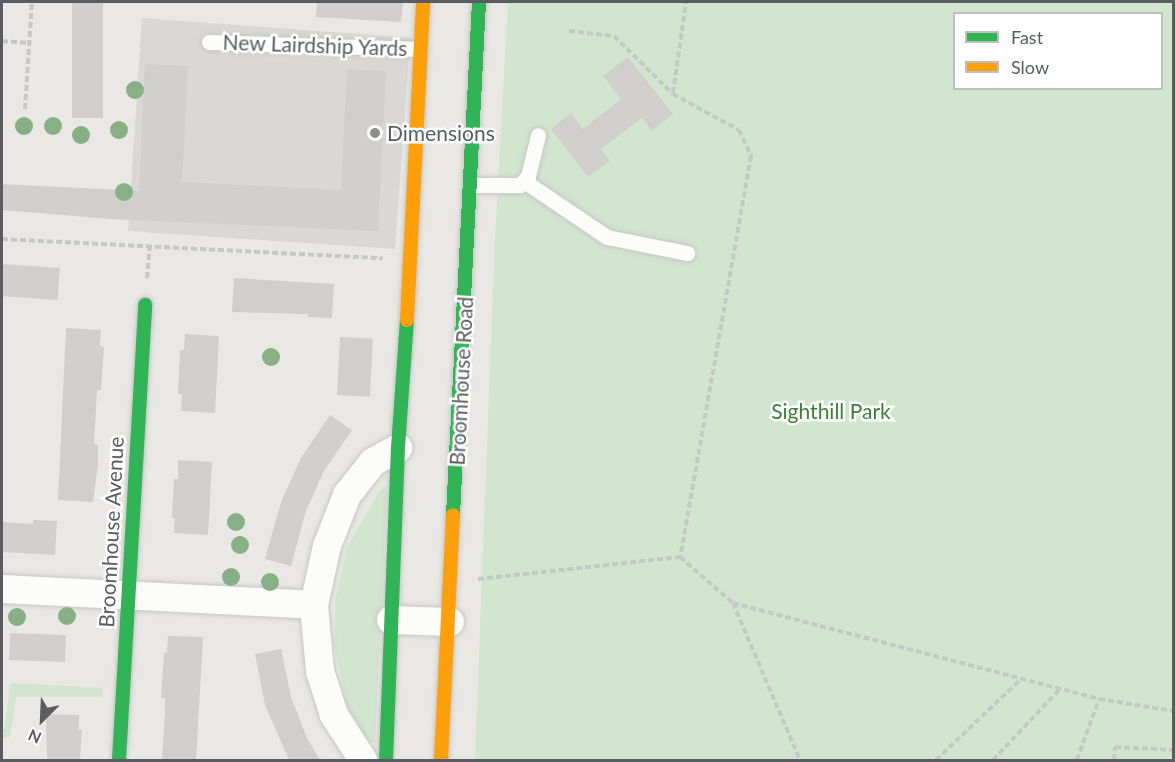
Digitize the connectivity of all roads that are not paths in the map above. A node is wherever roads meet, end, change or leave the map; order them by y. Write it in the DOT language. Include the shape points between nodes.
graph roads {
  1 [pos="423,2"];
  2 [pos="479,2"];
  3 [pos="209,42"];
  4 [pos="420,49"];
  5 [pos="538,135"];
  6 [pos="524,181"];
  7 [pos="470,185"];
  8 [pos="687,253"];
  9 [pos="145,305"];
  10 [pos="398,448"];
  11 [pos="2,589"];
  12 [pos="128,595"];
  13 [pos="314,605"];
  14 [pos="392,620"];
  15 [pos="450,622"];
  16 [pos="119,760"];
  17 [pos="363,760"];
  18 [pos="386,760"];
  19 [pos="441,760"];
  1 -- 4 [label="street"];
  2 -- 7 [label="street, Broomhouse Road"];
  3 -- 4 [label="lane, New Lairdship Yards"];
  4 -- 10 [label="street"];
  5 -- 6 [label="lane"];
  6 -- 7 [label="lane" via="520,185"];
  6 -- 8 [label="lane" via="597,233"];
  7 -- 15 [label="street, Broomhouse Road"];
  9 -- 12 [label="street, Broomhouse Avenue"];
  10 -- 13 [label="street" via="373,462 347,495 327,546"];
  10 -- 14 [label="street"];
  11 -- 12 [label="street"];
  12 -- 13 [label="street"];
  12 -- 16 [label="street, Broomhouse Avenue"];
  13 -- 17 [label="street" via="320,671 334,715"];
  14 -- 15 [label="street"];
  14 -- 18 [label="street"];
  15 -- 19 [label="street, Broomhouse Road"];
}
